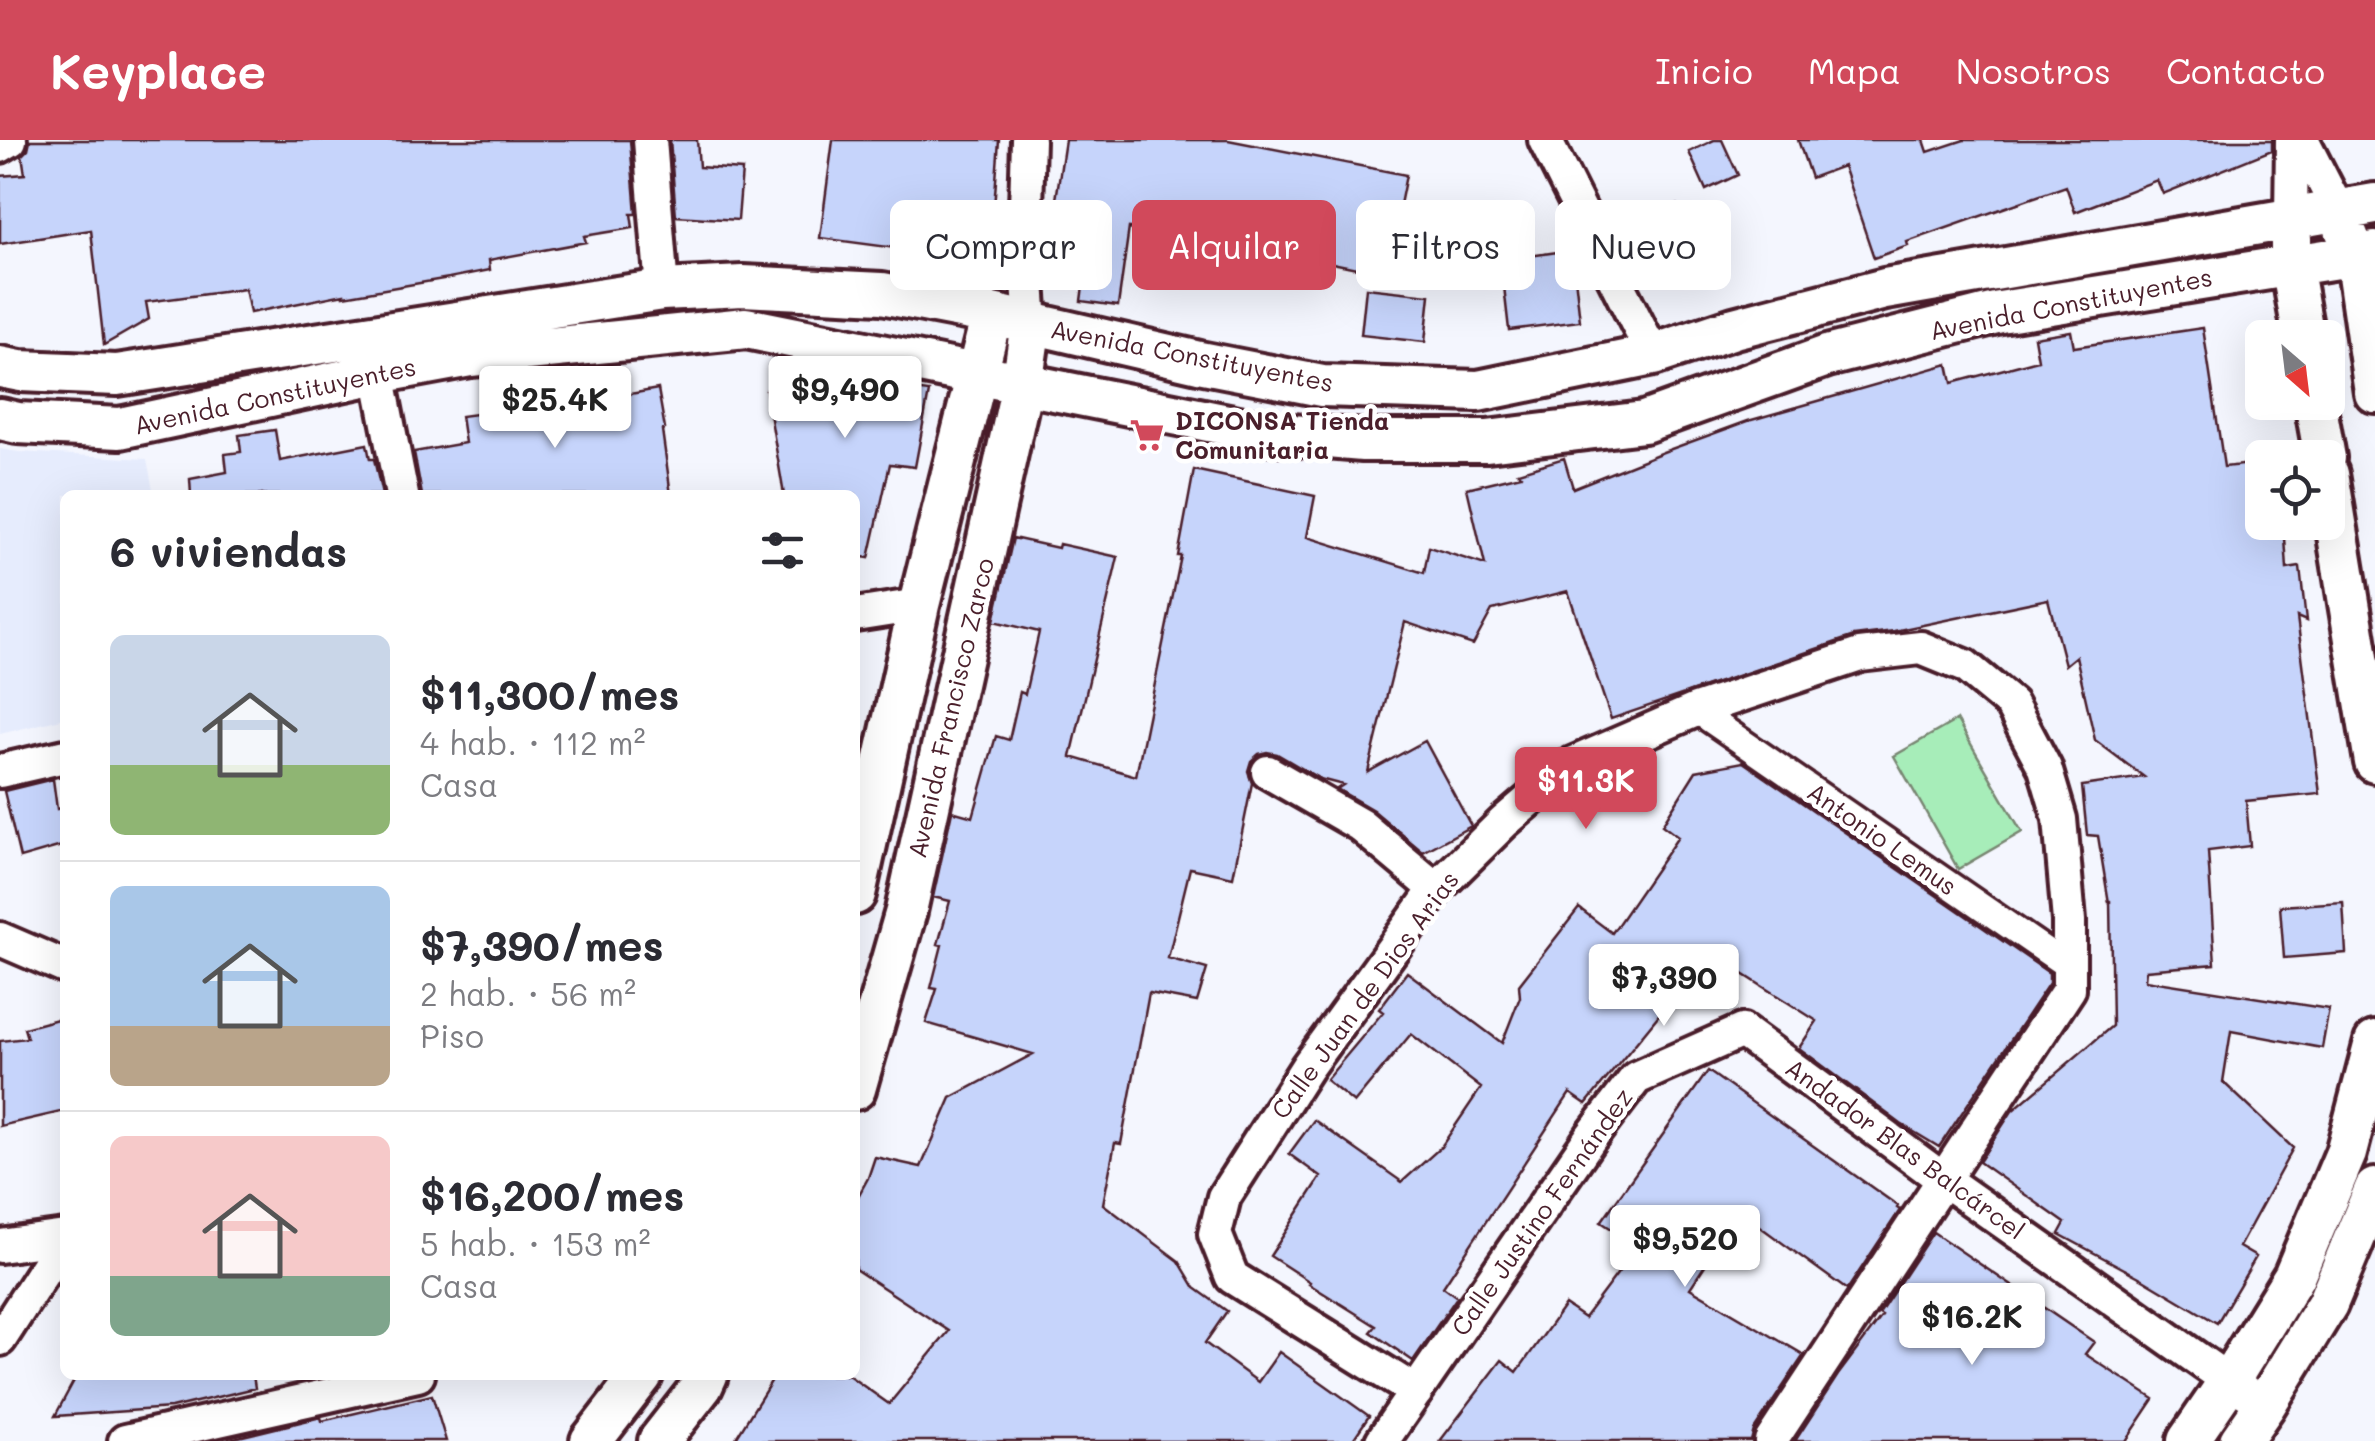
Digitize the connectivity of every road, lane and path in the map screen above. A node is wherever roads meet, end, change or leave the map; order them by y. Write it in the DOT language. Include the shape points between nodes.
graph roads {
  1 [pos="10,140"];
  2 [pos="650,140"];
  3 [pos="1028,140"];
  4 [pos="1545,140"];
  5 [pos="2292,140"];
  6 [pos="2302,140"];
  7 [pos="0,146"];
  8 [pos="1026,200"];
  9 [pos="2356,207"];
  10 [pos="2291,219"];
  11 [pos="2365,253"];
  12 [pos="2291,264"];
  13 [pos="662,290"];
  14 [pos="1003,290"];
  15 [pos="1029,290"];
  16 [pos="992,314"];
  17 [pos="2301,320"];
  18 [pos="1031,323"];
  19 [pos="503,334"];
  20 [pos="1652,355"];
  21 [pos="1199,362"];
  22 [pos="0,366"];
  23 [pos="378,373"];
  24 [pos="978,374"];
  25 [pos="1022,386"];
  26 [pos="2375,392"];
  27 [pos="1182,416"];
  28 [pos="0,419"];
  29 [pos="401,490"];
  30 [pos="2339,540"];
  31 [pos="919,605"];
  32 [pos="860,614"];
  33 [pos="1696,710"];
  34 [pos="60,757"];
  35 [pos="2375,762"];
  36 [pos="0,771"];
  37 [pos="1268,772"];
  38 [pos="860,871"];
  39 [pos="1436,889"];
  40 [pos="0,938"];
  41 [pos="60,965"];
  42 [pos="2069,968"];
  43 [pos="1742,1030"];
  44 [pos="2375,1042"];
  45 [pos="860,1072"];
  46 [pos="1944,1180"];
  47 [pos="2375,1190"];
  48 [pos="60,1239"];
  49 [pos="0,1246"];
  50 [pos="60,1246"];
  51 [pos="0,1339"];
  52 [pos="396,1380"];
  53 [pos="638,1380"];
  54 [pos="705,1380"];
  55 [pos="2228,1382"];
  56 [pos="1416,1392"];
  57 [pos="2265,1404"];
  58 [pos="125,1441"];
  59 [pos="592,1441"];
  60 [pos="659,1441"];
  61 [pos="1382,1441"];
  62 [pos="1770,1441"];
  63 [pos="2188,1441"];
  64 [pos="2240,1441"];
  1 -- 7 [label="street"];
  2 -- 13 [label="street"];
  3 -- 8 [label="street"];
  4 -- 20 [label="street"];
  5 -- 10 [label="street"];
  6 -- 9 [label="street"];
  9 -- 10 [label="street, Avenida Constituyentes"];
  9 -- 11 [label="street"];
  10 -- 12 [label="street"];
  10 -- 20 [label="street, Avenida Constituyentes" via="1886,289"];
  11 -- 12 [label="street, Avenida Constituyentes"];
  11 -- 26 [label="street"];
  12 -- 17 [label="street"];
  12 -- 27 [label="street, Avenida Constituyentes" via="2000,312 1827,356 1644,422 1488,441 1364,441 1268,433"];
  13 -- 16 [label="street, Avenida Constituyentes" via="743,286 882,294"];
  13 -- 19 [label="street, Avenida Constituyentes"];
  14 -- 16 [label="street"];
  15 -- 18 [label="street"];
  16 -- 18 [label="street, Avenida Constituyentes"];
  16 -- 24 [label="street, Avenida Francisco Zarco"];
  18 -- 21 [label="street, Avenida Constituyentes"];
  18 -- 25 [label="street, Avenida Francisco Zarco"];
  19 -- 22 [label="street, Avenida Constituyentes" via="117,375"];
  19 -- 23 [label="street, Avenida Constituyentes" via="470,356"];
  19 -- 24 [label="street, Avenida Constituyentes" via="746,328"];
  20 -- 21 [label="street, Avenida Constituyentes" via="1478,391 1322,386"];
  21 -- 27 [label="street"];
  23 -- 28 [label="street, Avenida Constituyentes" via="120,428"];
  23 -- 29 [label="street"];
  24 -- 25 [label="street, Avenida Constituyentes"];
  24 -- 31 [label="street, Avenida Francisco Zarco"];
  25 -- 27 [label="street, Avenida Constituyentes"];
  25 -- 45 [label="street, Avenida Francisco Zarco" via="906,911"];
  30 -- 35 [label="street"];
  31 -- 32 [label="street"];
  31 -- 38 [label="street, Avenida Francisco Zarco"];
  33 -- 39 [label="street, Calle Juan de Dios Arias" via="1572,764"];
  33 -- 42 [label="street, Antonio Lemus"];
  33 -- 42 [label="street, Calle Juan de Dios Arias" via="1860,655 1921,648 1965,666 2011,704 2045,768 2060,819"];
  34 -- 36 [label="street"];
  37 -- 39 [label="street" via="1360,826"];
  39 -- 56 [label="street, Calle Juan de Dios Arias" via="1306,1067 1224,1197 1215,1234 1232,1277"];
  40 -- 41 [label="street"];
  42 -- 46 [label="street, Calle Juan de Dios Arias" via="2068,988"];
  43 -- 46 [label="street, Andador Blas Balcárcel"];
  43 -- 56 [label="street, Calle Justino Fernández" via="1636,1078"];
  44 -- 55 [label="street" via="2346,1153 2294,1276"];
  46 -- 55 [label="street, Andador Blas Balcárcel"];
  46 -- 62 [label="street, Calle Juan de Dios Arias"];
  47 -- 57 [label="street" via="2327,1304"];
  48 -- 49 [label="street"];
  50 -- 51 [label="street"];
  52 -- 58 [label="street"];
  53 -- 59 [label="street"];
  54 -- 60 [label="street"];
  55 -- 57 [label="street, Andador Blas Balcárcel"];
  55 -- 63 [label="street"];
  56 -- 61 [label="street, Calle Justino Fernández"];
  57 -- 64 [label="street"];
}
